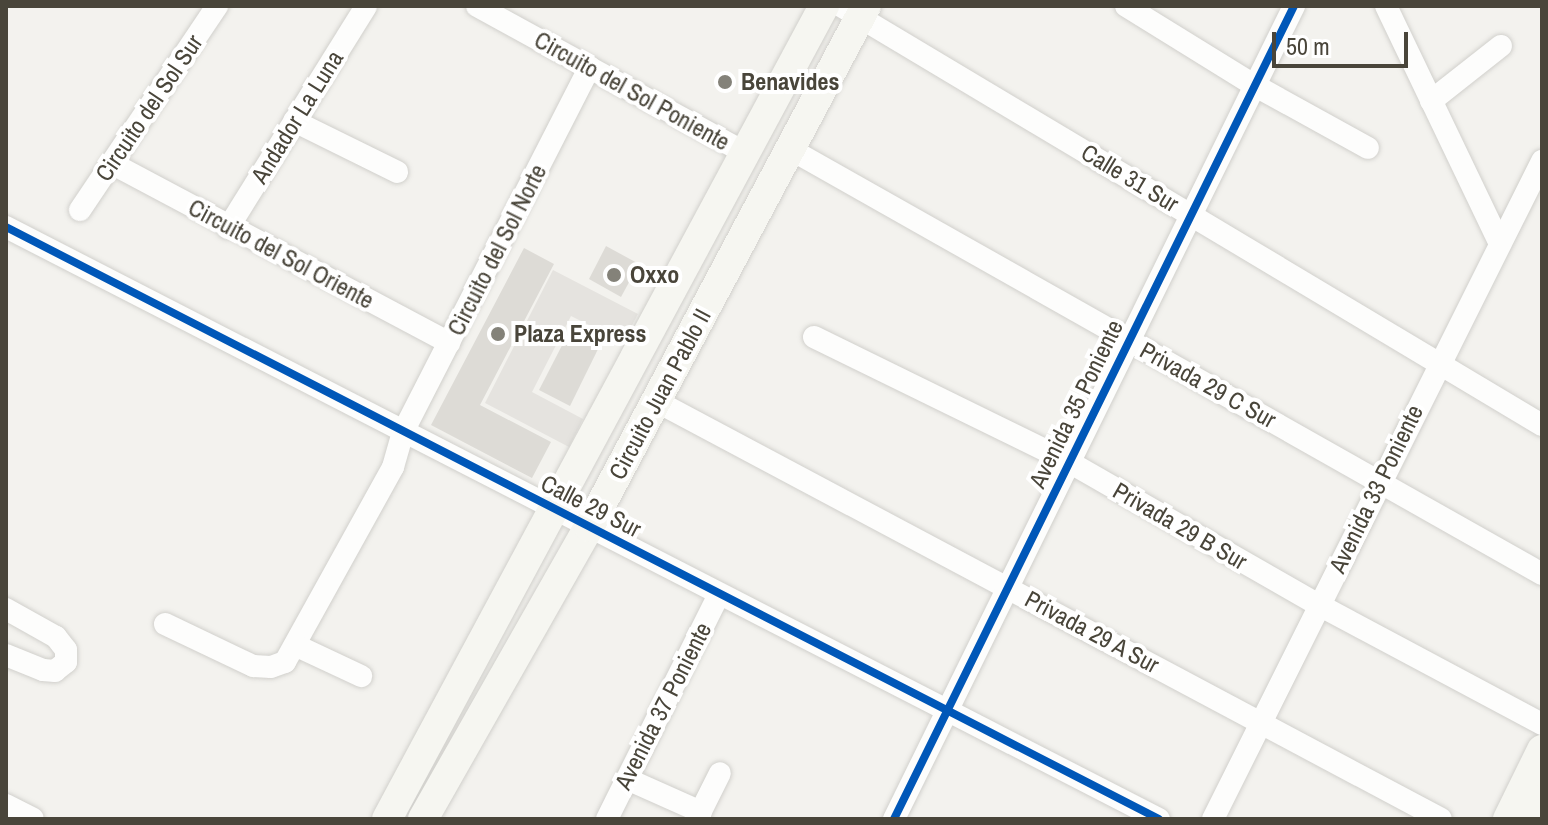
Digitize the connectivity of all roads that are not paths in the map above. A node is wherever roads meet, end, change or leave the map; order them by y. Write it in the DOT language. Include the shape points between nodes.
graph roads {
  1 [pos="217,6"];
  2 [pos="366,6"];
  3 [pos="477,6"];
  4 [pos="824,6"];
  5 [pos="1126,6"];
  6 [pos="1294,6"];
  7 [pos="1386,6"];
  8 [pos="856,9"];
  9 [pos="1501,46"];
  10 [pos="590,67"];
  11 [pos="1254,85"];
  12 [pos="1431,101"];
  13 [pos="294,121"];
  14 [pos="1368,148"];
  15 [pos="790,149"];
  16 [pos="745,153"];
  17 [pos="1542,161"];
  18 [pos="113,164"];
  19 [pos="397,172"];
  20 [pos="80,210"];
  21 [pos="1192,215"];
  22 [pos="6,227"];
  23 [pos="228,228"];
  24 [pos="1500,244"];
  25 [pos="814,337"];
  26 [pos="1129,340"];
  27 [pos="449,343"];
  28 [pos="1439,362"];
  29 [pos="656,401"];
  30 [pos="1542,425"];
  31 [pos="403,432"];
  32 [pos="1069,462"];
  33 [pos="1380,482"];
  34 [pos="554,509"];
  35 [pos="589,527"];
  36 [pos="1542,574"];
  37 [pos="1009,588"];
  38 [pos="719,594"];
  39 [pos="1319,605"];
  40 [pos="6,609"];
  41 [pos="165,624"];
  42 [pos="297,646"];
  43 [pos="6,655"];
  44 [pos="361,676"];
  45 [pos="948,711"];
  46 [pos="1261,722"];
  47 [pos="1542,724"];
  48 [pos="1542,750"];
  49 [pos="720,773"];
  50 [pos="627,779"];
  51 [pos="1542,800"];
  52 [pos="6,805"];
  53 [pos="699,816"];
  54 [pos="29,818"];
  55 [pos="387,819"];
  56 [pos="423,819"];
  57 [pos="607,819"];
  58 [pos="894,819"];
  59 [pos="1159,819"];
  60 [pos="1213,819"];
  61 [pos="1441,819"];
  62 [pos="1508,819"];
  63 [pos="1533,819"];
  1 -- 18 [label="street, Circuito del Sol Sur"];
  2 -- 13 [label="street, Andador La Luna"];
  3 -- 10 [label="street, Circuito del Sol Poniente"];
  4 -- 16 [label="main road, Circuito Juan Pablo II"];
  5 -- 11 [label="street"];
  6 -- 11 [label="street, Avenida 35 Poniente"];
  7 -- 12 [label="street"];
  8 -- 15 [label="main road, Circuito Juan Pablo II"];
  8 -- 21 [label="street, Calle 31 Sur"];
  9 -- 12 [label="street"];
  10 -- 16 [label="street, Circuito del Sol Poniente"];
  10 -- 27 [label="street, Circuito del Sol Norte"];
  11 -- 14 [label="street"];
  11 -- 21 [label="street, Avenida 35 Poniente"];
  12 -- 24 [label="street"];
  13 -- 19 [label="street"];
  13 -- 23 [label="street, Andador La Luna"];
  15 -- 26 [label="street, Privada 29 C Sur"];
  15 -- 29 [label="main road, Circuito Juan Pablo II"];
  16 -- 34 [label="main road, Circuito Juan Pablo II"];
  17 -- 24 [label="street, Avenida 33 Poniente"];
  18 -- 20 [label="street, Circuito del Sol Sur"];
  18 -- 23 [label="street, Circuito del Sol Oriente"];
  21 -- 26 [label="street, Avenida 35 Poniente"];
  21 -- 28 [label="street, Calle 31 Sur"];
  22 -- 31 [label="street, Calle 29 Sur"];
  23 -- 27 [label="street, Circuito del Sol Oriente"];
  24 -- 28 [label="street, Avenida 33 Poniente"];
  25 -- 32 [label="street, Privada 29 B Sur"];
  26 -- 32 [label="street, Avenida 35 Poniente"];
  26 -- 33 [label="street, Privada 29 C Sur"];
  27 -- 31 [label="street, Circuito del Sol Norte"];
  28 -- 30 [label="street, Calle 31 Sur"];
  28 -- 33 [label="street, Avenida 33 Poniente"];
  29 -- 35 [label="main road, Circuito Juan Pablo II"];
  29 -- 37 [label="street, Privada 29 A Sur"];
  31 -- 34 [label="street, Calle 29 Sur"];
  31 -- 42 [label="street, Circuito del Sol Norte" via="393,467"];
  32 -- 37 [label="street, Avenida 35 Poniente"];
  32 -- 39 [label="street, Privada 29 B Sur"];
  33 -- 36 [label="street, Privada 29 C Sur"];
  33 -- 39 [label="street, Avenida 33 Poniente"];
  34 -- 35 [label="street, Calle 29 Sur"];
  34 -- 55 [label="main road, Circuito Juan Pablo II"];
  35 -- 38 [label="street, Calle 29 Sur"];
  35 -- 56 [label="main road, Circuito Juan Pablo II"];
  37 -- 45 [label="street, Avenida 35 Poniente"];
  37 -- 46 [label="street, Privada 29 A Sur"];
  38 -- 45 [label="street, Calle 29 Sur"];
  38 -- 50 [label="street, Avenida 37 Poniente"];
  39 -- 46 [label="street, Avenida 33 Poniente"];
  39 -- 47 [label="street, Privada 29 B Sur"];
  40 -- 43 [label="street" via="56,637 66,650 66,662 55,671 43,670"];
  41 -- 42 [label="street" via="253,666 285,662"];
  42 -- 44 [label="street"];
  45 -- 58 [label="street, Avenida 35 Poniente"];
  45 -- 59 [label="street, Calle 29 Sur"];
  46 -- 60 [label="street, Avenida 33 Poniente"];
  46 -- 61 [label="street, Privada 29 A Sur"];
  48 -- 62 [label="main road"];
  49 -- 53 [label="street"];
  50 -- 53 [label="street"];
  50 -- 57 [label="street, Avenida 37 Poniente"];
  51 -- 63 [label="main road"];
  52 -- 54 [label="street"];
}
